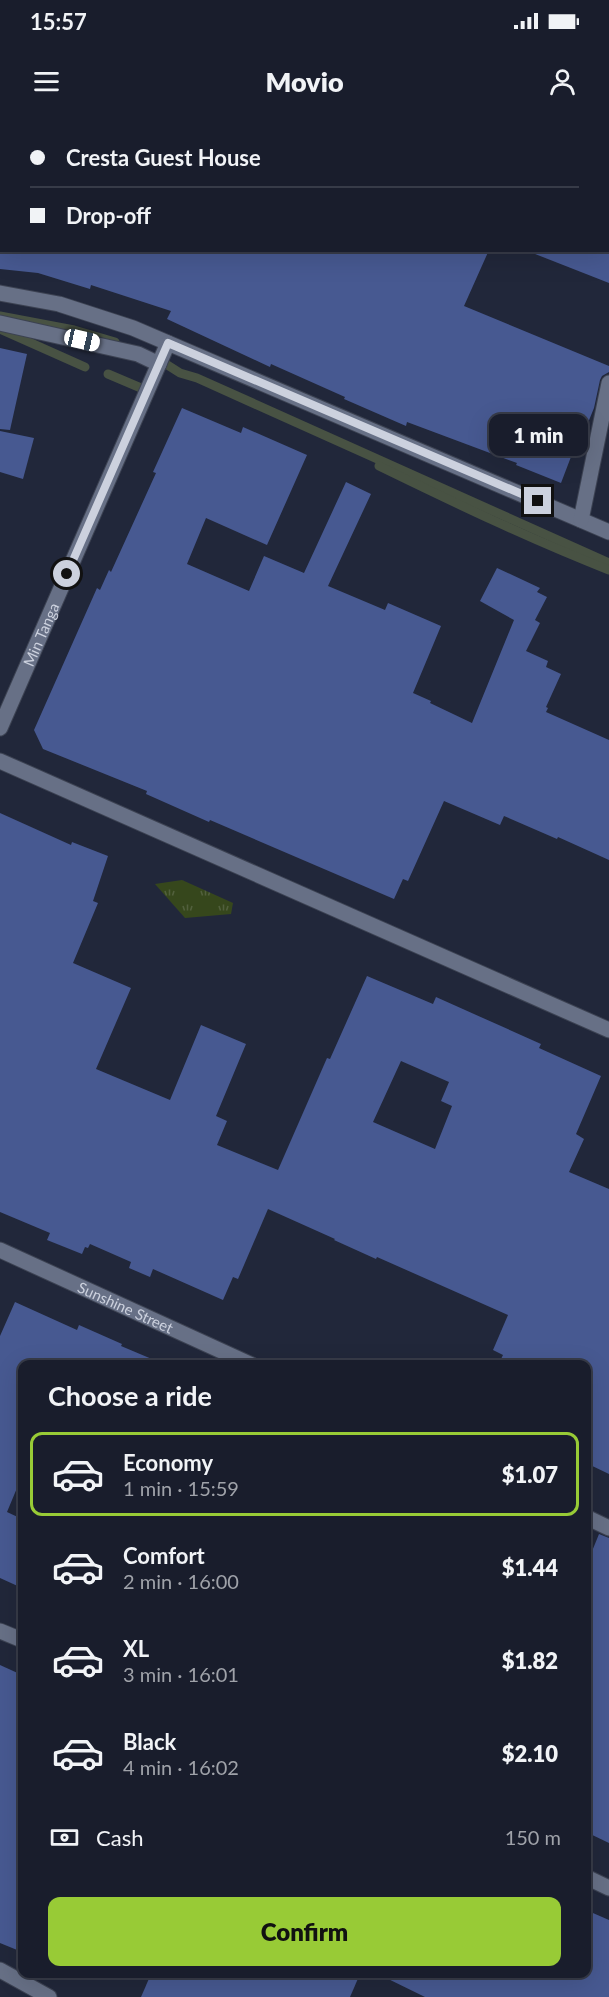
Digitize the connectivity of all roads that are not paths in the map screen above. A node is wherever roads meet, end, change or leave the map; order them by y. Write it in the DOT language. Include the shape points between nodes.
graph roads {
  1 [pos="0,293"];
  2 [pos="0,323"];
  3 [pos="168,343"];
  4 [pos="159,364"];
  5 [pos="609,383"];
  6 [pos="581,520"];
  7 [pos="609,532"];
  8 [pos="0,728"];
  9 [pos="0,761"];
  10 [pos="609,1030"];
  11 [pos="0,1250"];
  12 [pos="241,1360"];
  13 [pos="591,1519"];
  14 [pos="609,1528"];
  15 [pos="0,1631"];
  16 [pos="18,1638"];
  17 [pos="591,1879"];
  18 [pos="609,1888"];
  19 [pos="0,1970"];
  20 [pos="49,1997"];
  1 -- 3 [label="street" via="58,304"];
  2 -- 4 [label="street" via="138,354"];
  3 -- 4 [label="street, Min Tanga"];
  3 -- 6 [label="street"];
  4 -- 8 [label="street, Min Tanga"];
  5 -- 6 [label="street"];
  6 -- 7 [label="street"];
  9 -- 10 [label="street"];
  11 -- 12 [label="street, Sunshine Street"];
  13 -- 14 [label="street"];
  15 -- 16 [label="street"];
  17 -- 18 [label="street"];
  19 -- 20 [label="street"];
}
